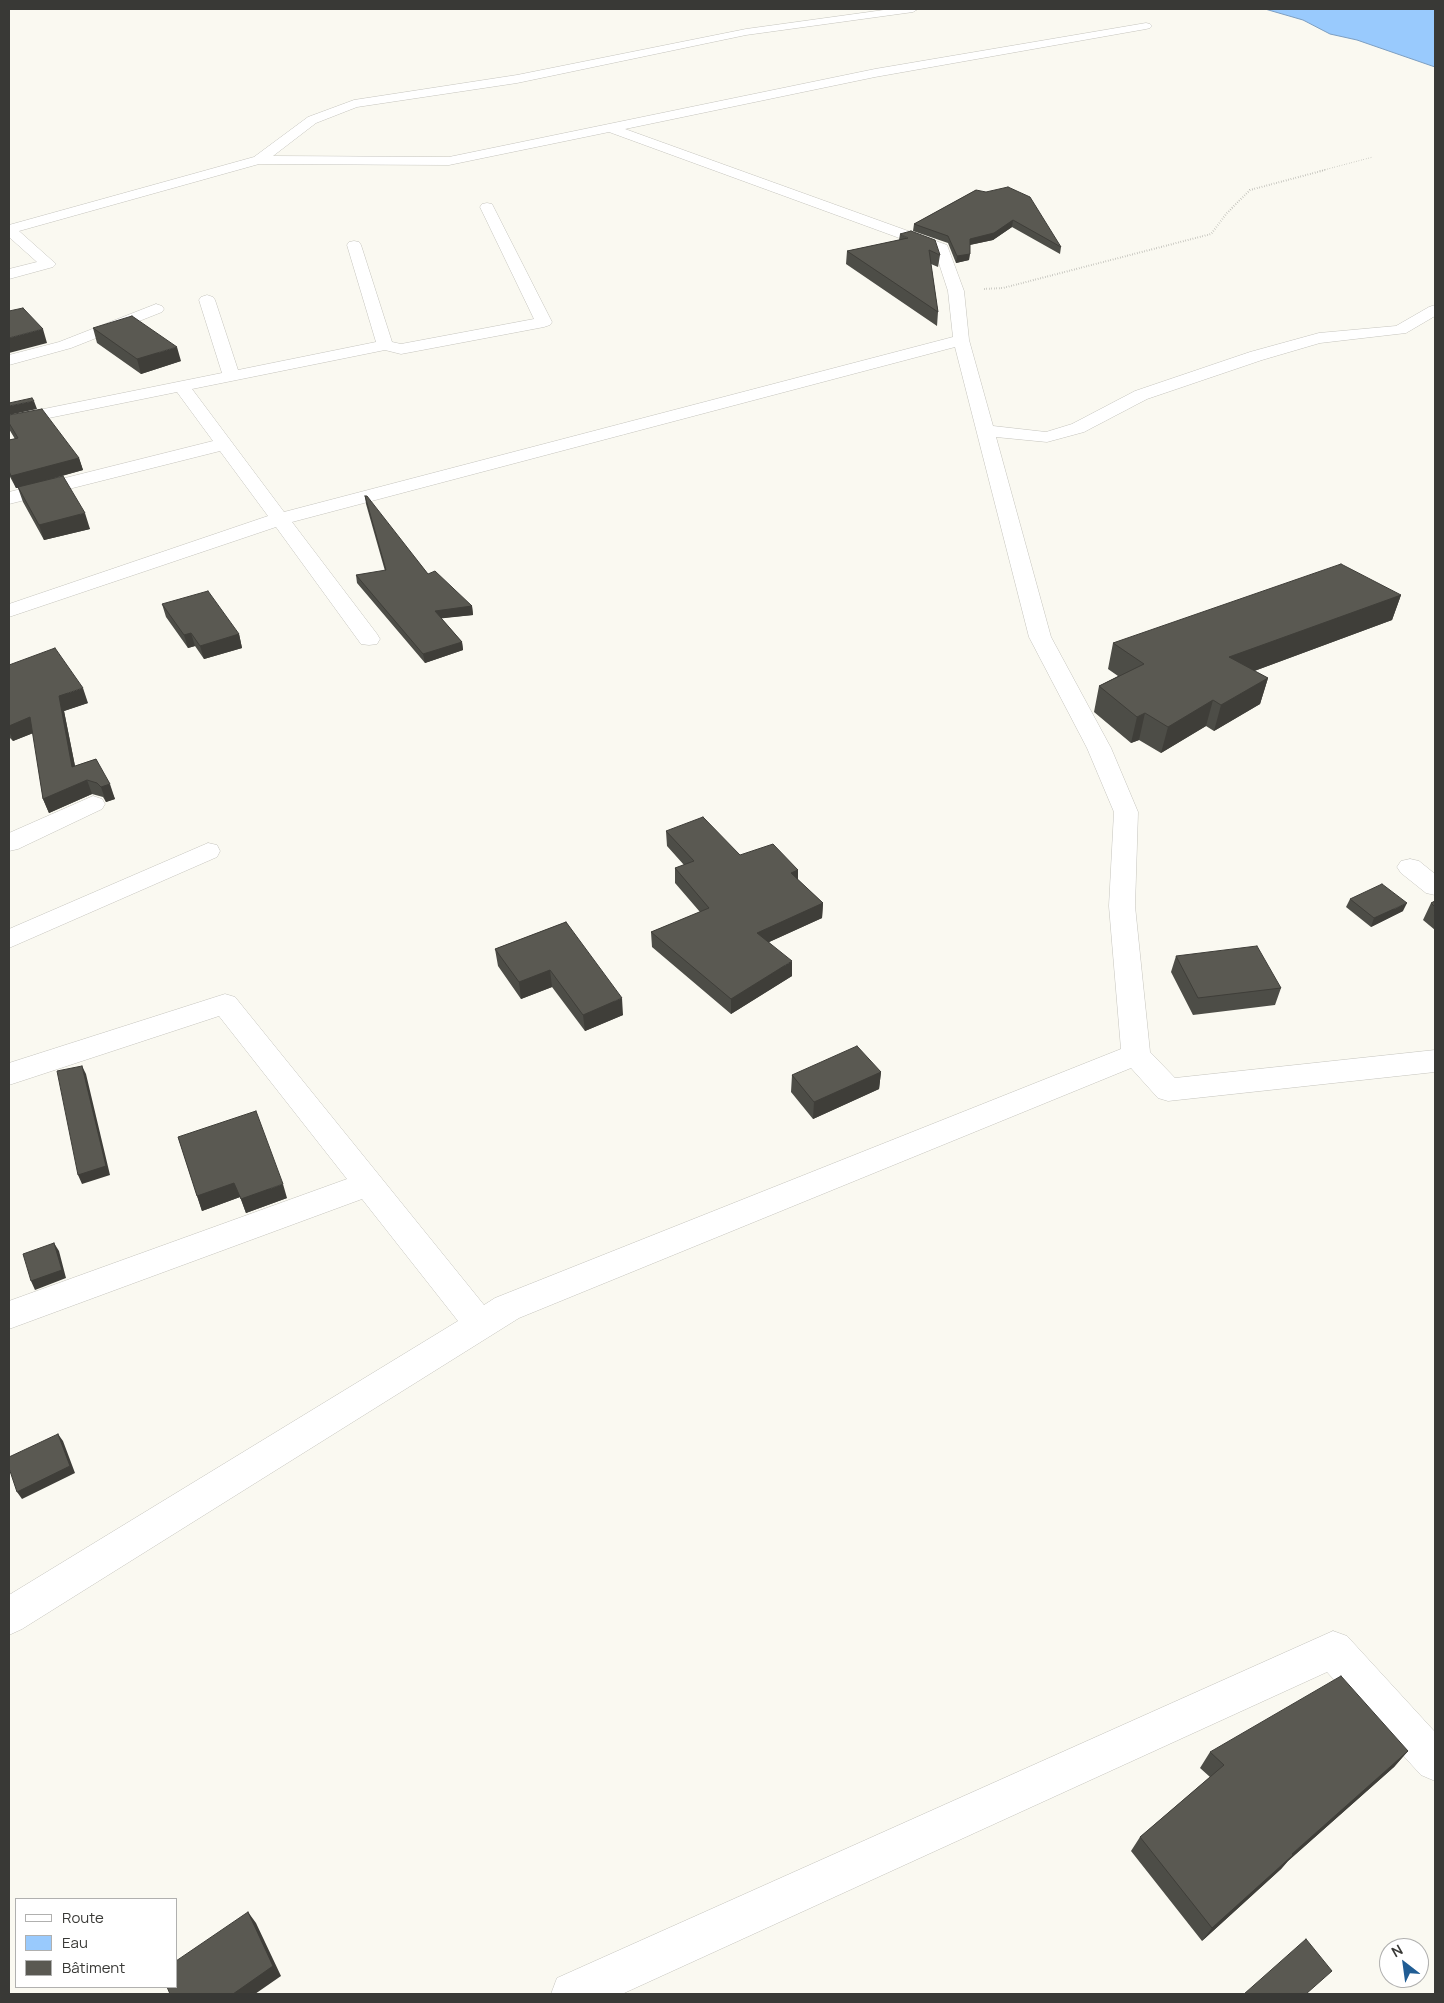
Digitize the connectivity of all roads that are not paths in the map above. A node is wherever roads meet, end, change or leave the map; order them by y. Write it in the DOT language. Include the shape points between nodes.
graph roads {
  1 [pos="913,9"];
  2 [pos="1146,26"];
  3 [pos="611,128"];
  4 [pos="259,160"];
  5 [pos="488,207"];
  6 [pos="9,229"];
  7 [pos="354,245"];
  8 [pos="9,274"];
  9 [pos="207,300"];
  10 [pos="156,308"];
  11 [pos="1435,310"];
  12 [pos="961,340"];
  13 [pos="385,345"];
  14 [pos="9,360"];
  15 [pos="232,376"];
  16 [pos="181,386"];
  17 [pos="9,421"];
  18 [pos="986,431"];
  19 [pos="224,444"];
  20 [pos="9,498"];
  21 [pos="279,519"];
  22 [pos="9,611"];
  23 [pos="369,639"];
  24 [pos="93,804"];
  25 [pos="9,843"];
  26 [pos="208,851"];
  27 [pos="1410,867"];
  28 [pos="1435,887"];
  29 [pos="9,938"];
  30 [pos="1136,1055"];
  31 [pos="1435,1061"];
  32 [pos="9,1074"];
  33 [pos="368,1184"];
  34 [pos="9,1315"];
  35 [pos="480,1324"];
  36 [pos="9,1616"];
  37 [pos="1435,1761"];
  38 [pos="573,1994"];
  1 -- 4 [label="street" via="746,32 516,79 354,104 312,120"];
  2 -- 3 [label="street" via="875,74"];
  3 -- 4 [label="street" via="448,161"];
  3 -- 12 [label="street" via="942,248 956,291"];
  4 -- 6 [label="street"];
  5 -- 13 [label="street" via="544,322 401,349"];
  6 -- 8 [label="street" via="48,264"];
  7 -- 13 [label="street"];
  9 -- 15 [label="street"];
  10 -- 14 [label="street" via="65,345"];
  11 -- 18 [label="street" via="1400,330 1319,338 1256,356 1140,394 1078,428 1047,437"];
  12 -- 18 [label="street"];
  12 -- 21 [label="street"];
  13 -- 15 [label="street"];
  15 -- 16 [label="street"];
  16 -- 17 [label="street"];
  16 -- 19 [label="street"];
  18 -- 30 [label="street" via="1040,637 1099,748 1126,812 1122,906"];
  19 -- 20 [label="street"];
  19 -- 21 [label="street"];
  21 -- 22 [label="street"];
  21 -- 23 [label="street"];
  24 -- 25 [label="street"];
  26 -- 29 [label="street"];
  27 -- 28 [label="street"];
  30 -- 31 [label="street" via="1168,1090"];
  30 -- 35 [label="street" via="507,1308"];
  32 -- 33 [label="street" via="225,1004"];
  33 -- 34 [label="street"];
  33 -- 35 [label="street"];
  35 -- 36 [label="street"];
  37 -- 38 [label="street" via="1333,1650"];
}
